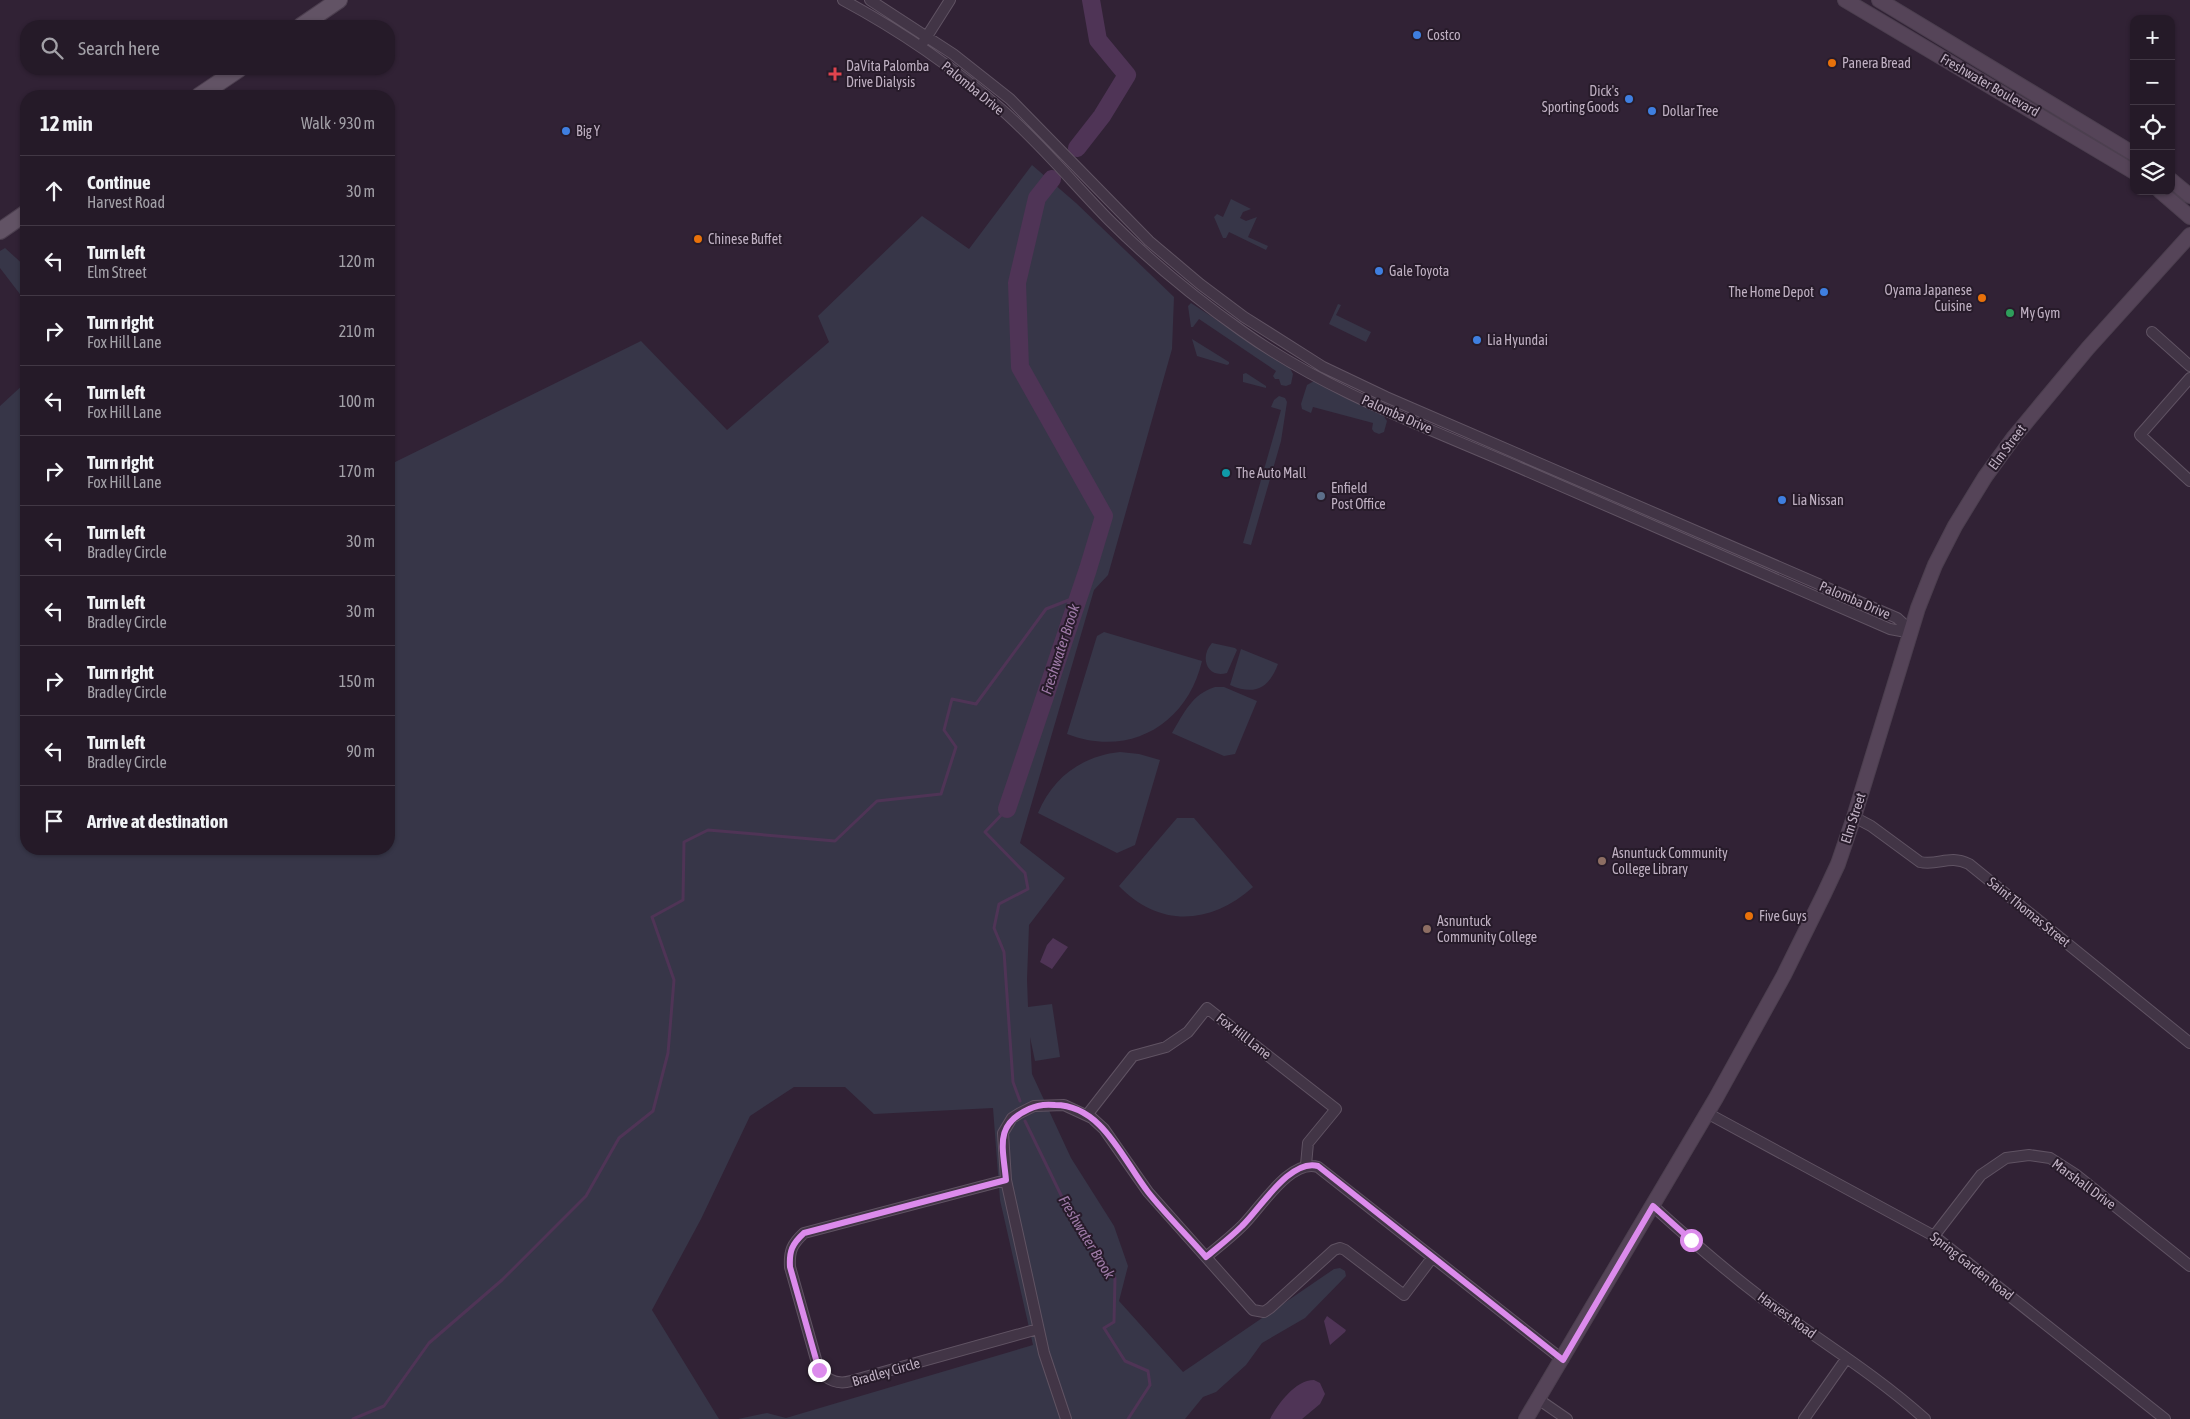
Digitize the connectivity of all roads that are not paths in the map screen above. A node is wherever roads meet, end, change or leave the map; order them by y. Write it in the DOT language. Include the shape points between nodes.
graph roads {
  1 [pos="339,0"];
  2 [pos="843,0"];
  3 [pos="870,0"];
  4 [pos="950,0"];
  5 [pos="1845,0"];
  6 [pos="1879,0"];
  7 [pos="310,20"];
  8 [pos="927,36"];
  9 [pos="920,47"];
  10 [pos="230,75"];
  11 [pos="208,90"];
  12 [pos="1034,123"];
  13 [pos="1025,131"];
  14 [pos="2130,152"];
  15 [pos="2130,170"];
  16 [pos="2175,183"];
  17 [pos="2164,195"];
  18 [pos="2190,196"];
  19 [pos="20,217"];
  20 [pos="2190,218"];
  21 [pos="0,231"];
  22 [pos="2190,235"];
  23 [pos="1189,275"];
  24 [pos="1182,286"];
  25 [pos="2152,332"];
  26 [pos="1308,358"];
  27 [pos="2190,366"];
  28 [pos="1303,370"];
  29 [pos="2190,378"];
  30 [pos="1488,440"];
  31 [pos="1492,456"];
  32 [pos="2190,481"];
  33 [pos="1911,631"];
  34 [pos="1854,817"];
  35 [pos="2190,1043"];
  36 [pos="1707,1113"];
  37 [pos="1088,1116"];
  38 [pos="1306,1165"];
  39 [pos="1006,1180"];
  40 [pos="1653,1206"];
  41 [pos="1934,1236"];
  42 [pos="1206,1257"];
  43 [pos="1432,1258"];
  44 [pos="2190,1266"];
  45 [pos="1038,1329"];
  46 [pos="1846,1359"];
  47 [pos="1563,1360"];
  48 [pos="1538,1399"];
  49 [pos="1066,1419"];
  50 [pos="1526,1419"];
  51 [pos="1567,1419"];
  52 [pos="1804,1419"];
  53 [pos="1925,1419"];
  54 [pos="2165,1419"];
  1 -- 7 [label="main road"];
  2 -- 9 [label="street, Palomba Drive" via="884,22"];
  3 -- 8 [label="street, Palomba Drive"];
  4 -- 8 [label="street"];
  5 -- 15 [label="main road, Freshwater Boulevard"];
  6 -- 14 [label="main road, Freshwater Boulevard"];
  8 -- 9 [label="street"];
  8 -- 12 [label="street, Palomba Drive" via="1010,99"];
  9 -- 13 [label="street, Palomba Drive" via="948,66"];
  10 -- 11 [label="main road"];
  12 -- 13 [label="street"];
  12 -- 23 [label="street, Palomba Drive" via="1149,241"];
  13 -- 24 [label="street, Palomba Drive" via="1108,219"];
  16 -- 18 [label="main road"];
  17 -- 20 [label="main road"];
  19 -- 21 [label="main road"];
  22 -- 33 [label="main road, Elm Street" via="2088,348 1995,463 1948,539"];
  23 -- 24 [label="street"];
  23 -- 26 [label="street, Palomba Drive" via="1244,317"];
  24 -- 28 [label="street, Palomba Drive" via="1244,333"];
  25 -- 27 [label="street"];
  26 -- 28 [label="street"];
  26 -- 30 [label="street, Palomba Drive" via="1386,397"];
  28 -- 31 [label="street, Palomba Drive"];
  29 -- 32 [label="street" via="2140,435"];
  30 -- 31 [label="street"];
  30 -- 33 [label="street, Palomba Drive" via="1897,618"];
  31 -- 33 [label="street, Palomba Drive" via="1890,628"];
  33 -- 34 [label="main road, Elm Street"];
  34 -- 35 [label="street, Saint Thomas Street" via="1920,862 1960,859 1970,864"];
  34 -- 36 [label="main road, Elm Street" via="1838,864 1798,947"];
  36 -- 40 [label="main road, Elm Street"];
  36 -- 41 [label="street, Spring Garden Road"];
  37 -- 38 [label="street, Fox Hill Lane" via="1133,1056 1166,1047 1188,1032 1208,1008 1336,1109 1308,1143"];
  37 -- 39 [label="street" via="1064,1105 1034,1106 1012,1118 1003,1133"];
  37 -- 42 [label="street" via="1104,1129 1148,1192"];
  38 -- 42 [label="street" via="1284,1180 1242,1226"];
  38 -- 43 [label="street" via="1318,1166"];
  39 -- 45 [label="street"];
  39 -- 45 [label="street, Bradley Circle" via="804,1233 794,1242 789,1253 790,1267 819,1370 826,1378 837,1382 851,1381"];
  40 -- 46 [label="street, Harvest Road" via="1762,1298"];
  40 -- 47 [label="main road, Elm Street"];
  41 -- 44 [label="street, Marshall Drive" via="1981,1175 2006,1158 2029,1155 2050,1158 2075,1174"];
  41 -- 54 [label="street, Spring Garden Road"];
  42 -- 43 [label="street" via="1253,1310 1259,1312 1270,1308 1340,1248 1404,1295"];
  43 -- 47 [label="street"];
  45 -- 49 [label="street"];
  46 -- 52 [label="street"];
  46 -- 53 [label="street, Harvest Road" via="1895,1393"];
  47 -- 48 [label="main road, Elm Street"];
  48 -- 50 [label="main road, Elm Street"];
  48 -- 51 [label="street"];
}
